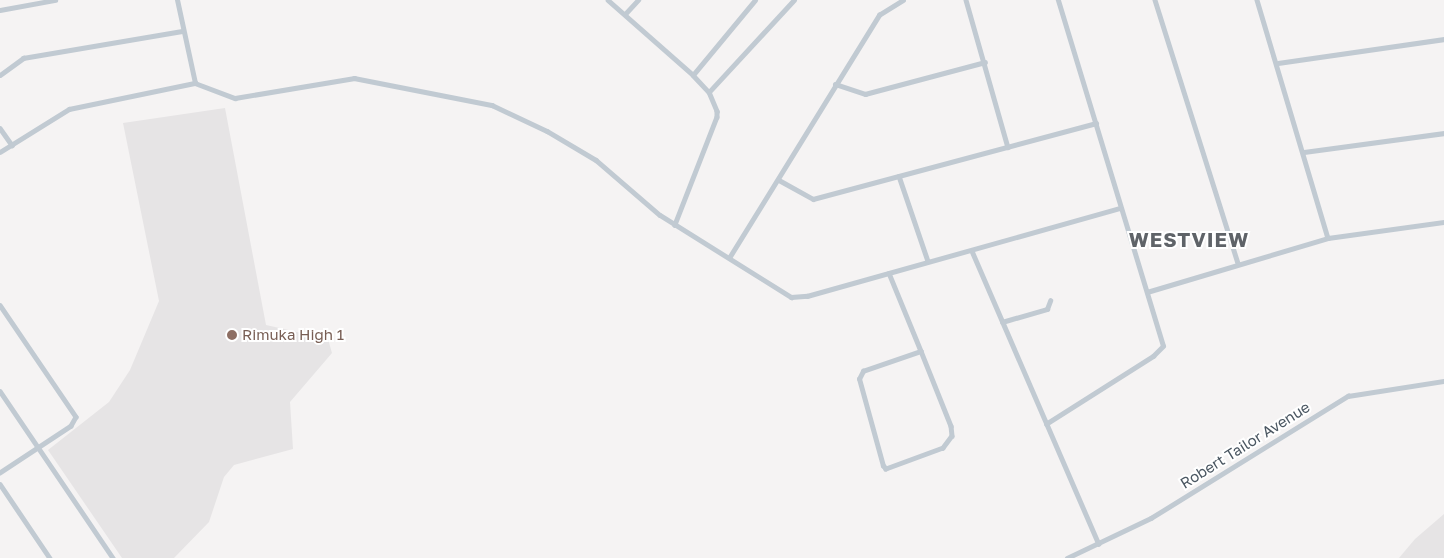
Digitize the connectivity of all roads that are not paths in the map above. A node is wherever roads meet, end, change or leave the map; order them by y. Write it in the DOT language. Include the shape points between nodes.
graph roads {
  1 [pos="55,0"];
  2 [pos="177,0"];
  3 [pos="608,0"];
  4 [pos="638,0"];
  5 [pos="755,0"];
  6 [pos="794,0"];
  7 [pos="902,0"];
  8 [pos="966,0"];
  9 [pos="1058,0"];
  10 [pos="1155,0"];
  11 [pos="1257,0"];
  12 [pos="0,10"];
  13 [pos="625,14"];
  14 [pos="182,31"];
  15 [pos="1444,39"];
  16 [pos="985,62"];
  17 [pos="1278,63"];
  18 [pos="0,74"];
  19 [pos="693,75"];
  20 [pos="195,83"];
  21 [pos="835,84"];
  22 [pos="709,92"];
  23 [pos="1096,123"];
  24 [pos="0,128"];
  25 [pos="1444,133"];
  26 [pos="12,145"];
  27 [pos="1008,147"];
  28 [pos="0,152"];
  29 [pos="1304,152"];
  30 [pos="899,176"];
  31 [pos="779,180"];
  32 [pos="1120,208"];
  33 [pos="1444,222"];
  34 [pos="675,225"];
  35 [pos="1328,238"];
  36 [pos="972,251"];
  37 [pos="729,258"];
  38 [pos="928,261"];
  39 [pos="1238,263"];
  40 [pos="889,273"];
  41 [pos="1147,292"];
  42 [pos="1050,301"];
  43 [pos="0,304"];
  44 [pos="1002,322"];
  45 [pos="921,351"];
  46 [pos="1444,380"];
  47 [pos="0,391"];
  48 [pos="1046,424"];
  49 [pos="39,448"];
  50 [pos="0,466"];
  51 [pos="2,472"];
  52 [pos="0,484"];
  53 [pos="1099,544"];
  54 [pos="50,558"];
  55 [pos="113,558"];
  56 [pos="1067,558"];
  1 -- 12 [label="street"];
  2 -- 14 [label="street"];
  3 -- 13 [label="street"];
  4 -- 13 [label="street"];
  5 -- 19 [label="street"];
  6 -- 22 [label="street"];
  7 -- 21 [label="street" via="879,15"];
  8 -- 16 [label="street"];
  9 -- 23 [label="street"];
  10 -- 39 [label="street"];
  11 -- 17 [label="street"];
  13 -- 19 [label="street"];
  14 -- 18 [label="street" via="24,58"];
  14 -- 20 [label="street"];
  15 -- 17 [label="street"];
  16 -- 21 [label="street" via="865,94"];
  16 -- 27 [label="street"];
  17 -- 29 [label="street"];
  19 -- 22 [label="street"];
  20 -- 26 [label="street" via="69,109"];
  20 -- 34 [label="street" via="235,98 354,78 492,105 547,131 596,160 643,202"];
  21 -- 31 [label="street"];
  22 -- 34 [label="street" via="717,117"];
  23 -- 27 [label="street"];
  23 -- 32 [label="street"];
  24 -- 26 [label="street"];
  25 -- 29 [label="street"];
  26 -- 28 [label="street"];
  27 -- 30 [label="street"];
  29 -- 35 [label="street"];
  30 -- 31 [label="street" via="813,199"];
  30 -- 38 [label="street"];
  31 -- 37 [label="street"];
  32 -- 36 [label="street"];
  32 -- 41 [label="street"];
  33 -- 35 [label="street"];
  34 -- 37 [label="street"];
  35 -- 39 [label="street"];
  36 -- 38 [label="street"];
  36 -- 44 [label="street"];
  37 -- 40 [label="street" via="791,296 798,297"];
  38 -- 40 [label="street"];
  39 -- 41 [label="street"];
  40 -- 45 [label="street"];
  41 -- 48 [label="street" via="1163,338 1159,352"];
  42 -- 44 [label="street" via="1047,310"];
  43 -- 49 [label="street" via="76,413 72,426"];
  44 -- 48 [label="street"];
  45 -- 45 [label="street" via="952,436 943,448 886,469 859,380 863,371"];
  46 -- 53 [label="street, Robert Tailor Avenue" via="1348,396 1152,518"];
  47 -- 49 [label="street"];
  48 -- 53 [label="street"];
  49 -- 51 [label="street"];
  49 -- 55 [label="street"];
  50 -- 51 [label="street"];
  52 -- 54 [label="street"];
  53 -- 56 [label="street, Robert Tailor Avenue"];
}
